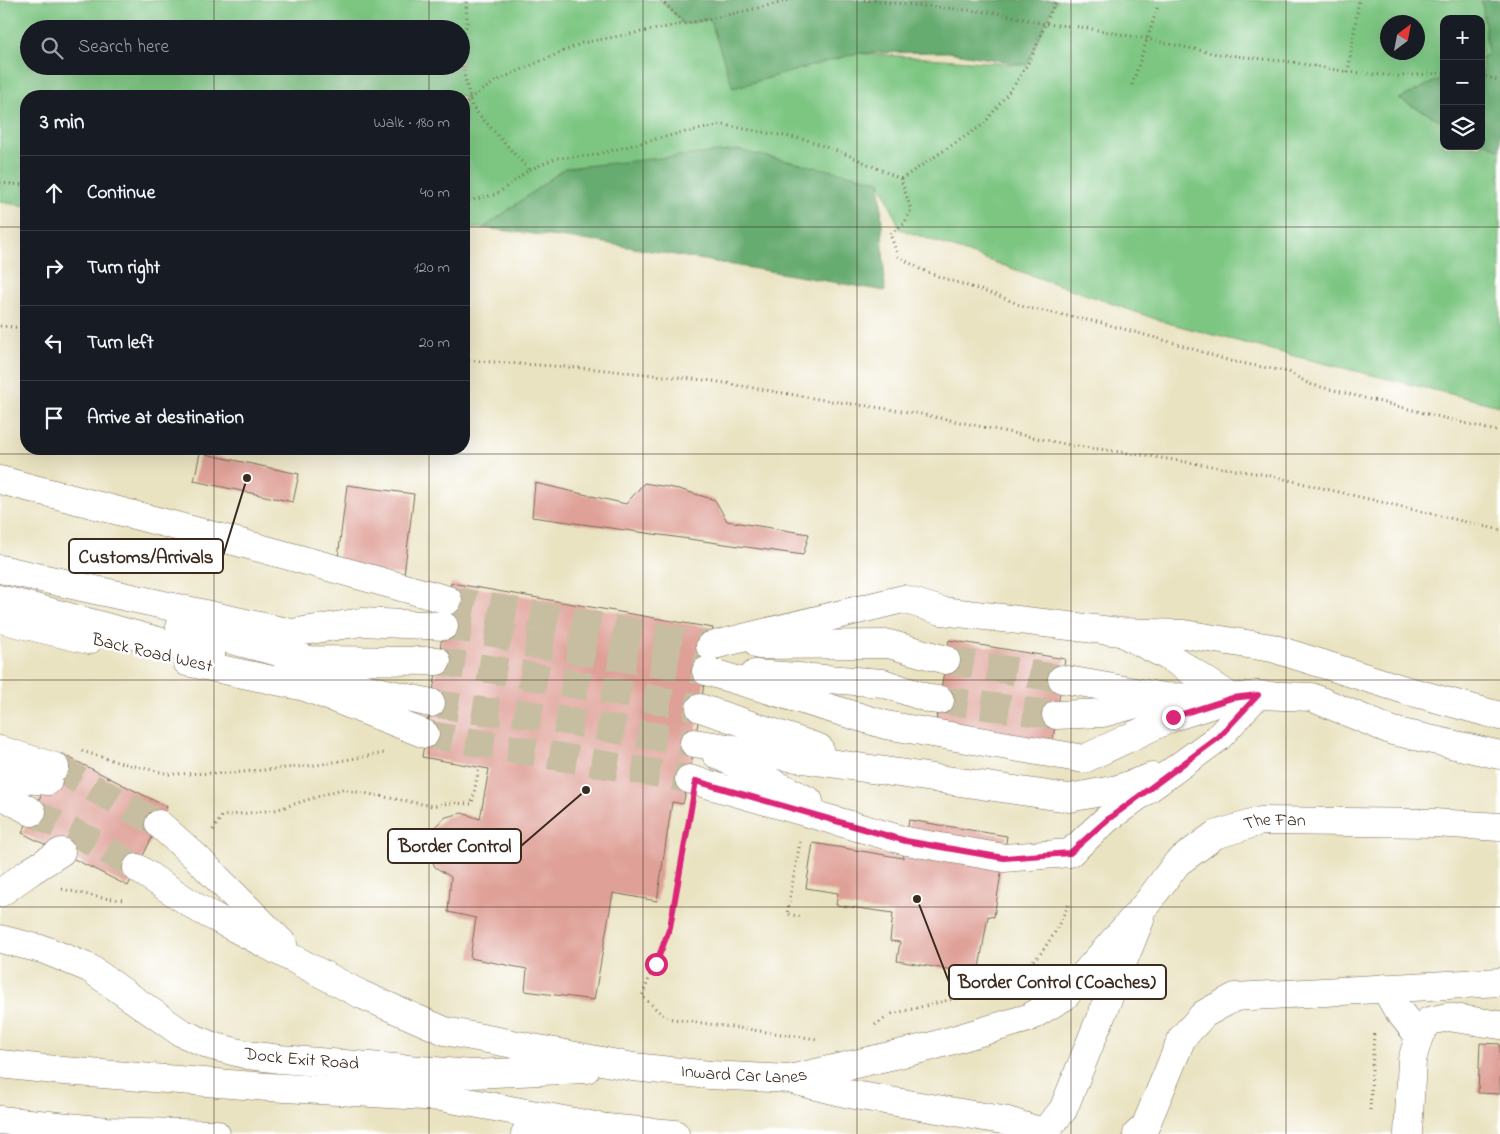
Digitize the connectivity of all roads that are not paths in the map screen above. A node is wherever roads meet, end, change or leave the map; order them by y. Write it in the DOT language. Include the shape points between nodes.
graph roads {
  1 [pos="0,480"];
  2 [pos="0,568"];
  3 [pos="0,584"];
  4 [pos="0,598"];
  5 [pos="0,619"];
  6 [pos="1120,632"];
  7 [pos="708,658"];
  8 [pos="946,660"];
  9 [pos="437,661"];
  10 [pos="1062,679"];
  11 [pos="1405,690"];
  12 [pos="1245,696"];
  13 [pos="1311,696"];
  14 [pos="1164,697"];
  15 [pos="940,700"];
  16 [pos="431,703"];
  17 [pos="700,708"];
  18 [pos="1056,716"];
  19 [pos="1500,716"];
  20 [pos="425,734"];
  21 [pos="0,750"];
  22 [pos="1500,755"];
  23 [pos="882,770"];
  24 [pos="1174,770"];
  25 [pos="0,777"];
  26 [pos="692,780"];
  27 [pos="0,794"];
  28 [pos="32,812"];
  29 [pos="159,824"];
  30 [pos="1500,827"];
  31 [pos="868,830"];
  32 [pos="61,852"];
  33 [pos="137,868"];
  34 [pos="0,893"];
  35 [pos="1147,903"];
  36 [pos="0,939"];
  37 [pos="304,964"];
  38 [pos="1500,982"];
  39 [pos="1381,988"];
  40 [pos="1500,1025"];
  41 [pos="1418,1036"];
  42 [pos="0,1064"];
  43 [pos="632,1067"];
  44 [pos="790,1079"];
  45 [pos="0,1120"];
  46 [pos="606,1128"];
  47 [pos="216,1134"];
  48 [pos="525,1134"];
  49 [pos="675,1134"];
  50 [pos="1044,1134"];
  51 [pos="1137,1134"];
  52 [pos="1408,1134"];
  1 -- 2 [label="lane" via="245,544 446,613 291,634"];
  3 -- 9 [label="lane" via="310,660"];
  4 -- 16 [label="lane" via="172,645"];
  5 -- 20 [label="lane, Back Road West" via="305,687"];
  6 -- 7 [label="lane" via="942,611 903,599"];
  6 -- 11 [label="lane" via="1184,634 1272,648"];
  6 -- 12 [label="lane"];
  7 -- 8 [label="lane" via="889,644"];
  7 -- 12 [label="lane" via="886,725 1084,759 1173,717"];
  7 -- 15 [label="lane" via="883,683"];
  10 -- 14 [label="lane"];
  11 -- 13 [label="lane"];
  11 -- 19 [label="lane"];
  12 -- 13 [label="lane"];
  12 -- 14 [label="lane"];
  12 -- 24 [label="lane" via="1218,738"];
  13 -- 22 [label="lane" via="1392,731"];
  14 -- 18 [label="lane" via="1103,713"];
  17 -- 23 [label="lane"];
  21 -- 25 [label="lane" via="51,774"];
  23 -- 24 [label="lane" via="1069,798 1118,789"];
  23 -- 31 [label="lane" via="694,743"];
  24 -- 31 [label="lane" via="1107,820 1070,853 1004,858 906,841"];
  26 -- 31 [label="lane"];
  27 -- 28 [label="lane"];
  29 -- 37 [label="lane"];
  30 -- 35 [label="lane, The Fan" via="1261,820 1215,834 1177,864"];
  32 -- 34 [label="lane"];
  33 -- 37 [label="lane, Inward Car Lanes" via="199,908"];
  35 -- 44 [label="lane, Inward Car Lanes" via="1064,997 1028,1018 929,1047"];
  35 -- 50 [label="lane" via="1063,1110"];
  36 -- 43 [label="lane, Dock Exit Road" via="45,950 88,968 180,1032 212,1046 248,1055 472,1074"];
  37 -- 43 [label="lane, Inward Car Lanes" via="360,994 445,1031"];
  38 -- 39 [label="lane"];
  39 -- 41 [label="lane"];
  39 -- 51 [label="lane" via="1236,997 1204,1014 1182,1038 1145,1127"];
  40 -- 41 [label="lane" via="1448,1017 1429,1021"];
  41 -- 52 [label="lane" via="1412,1060"];
  42 -- 46 [label="lane" via="268,1087 441,1097"];
  43 -- 44 [label="lane, Inward Car Lanes"];
  44 -- 50 [label="lane" via="848,1094 1008,1122"];
  45 -- 47 [label="lane" via="107,1131"];
  46 -- 48 [label="lane"];
  46 -- 49 [label="lane"];
}
